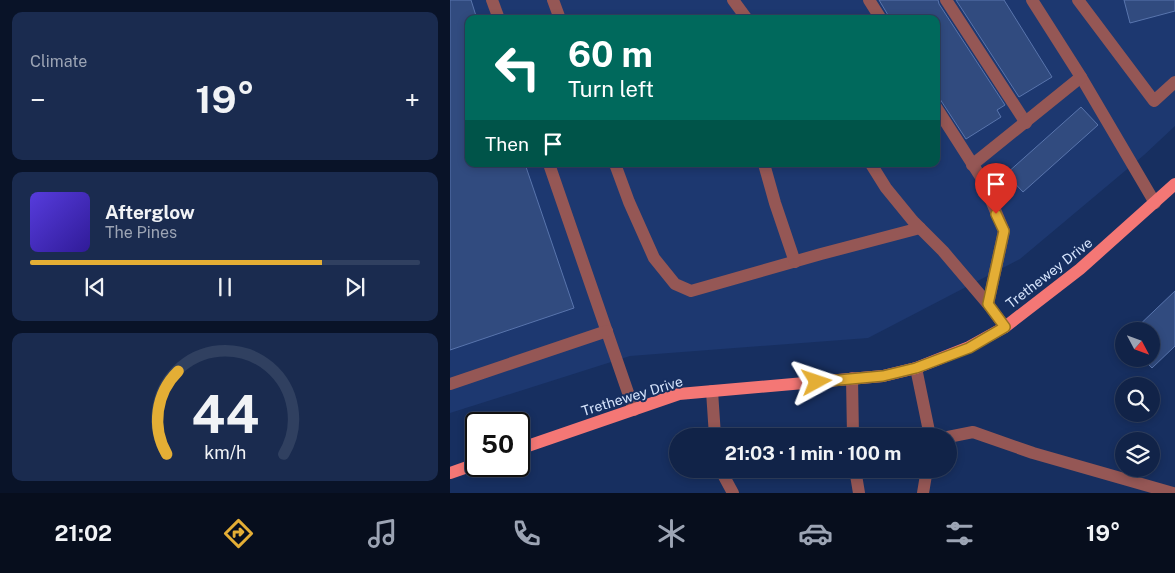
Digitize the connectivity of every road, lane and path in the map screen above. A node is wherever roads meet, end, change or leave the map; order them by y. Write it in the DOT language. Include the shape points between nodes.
graph roads {
  1 [pos="492,0"];
  2 [pos="553,0"];
  3 [pos="733,0"];
  4 [pos="869,0"];
  5 [pos="946,0"];
  6 [pos="1032,0"];
  7 [pos="1078,0"];
  8 [pos="498,15"];
  9 [pos="559,15"];
  10 [pos="744,15"];
  11 [pos="878,15"];
  12 [pos="1081,77"];
  13 [pos="1175,82"];
  14 [pos="940,114"];
  15 [pos="1026,123"];
  16 [pos="972,165"];
  17 [pos="550,167"];
  18 [pos="616,167"];
  19 [pos="765,167"];
  20 [pos="873,167"];
  21 [pos="1175,184"];
  22 [pos="1154,203"];
  23 [pos="920,228"];
  24 [pos="795,262"];
  25 [pos="988,304"];
  26 [pos="1005,327"];
  27 [pos="607,331"];
  28 [pos="916,368"];
  29 [pos="852,378"];
  30 [pos="450,384"];
  31 [pos="712,392"];
  32 [pos="634,410"];
  33 [pos="714,428"];
  34 [pos="852,428"];
  35 [pos="928,428"];
  36 [pos="957,435"];
  37 [pos="530,445"];
  38 [pos="465,468"];
  39 [pos="450,473"];
  40 [pos="725,478"];
  41 [pos="857,478"];
  42 [pos="926,478"];
  43 [pos="733,493"];
  44 [pos="859,493"];
  45 [pos="923,493"];
  46 [pos="1173,493"];
  1 -- 8 [label="street"];
  2 -- 9 [label="street"];
  3 -- 10 [label="street"];
  4 -- 11 [label="street"];
  5 -- 15 [label="street"];
  6 -- 12 [label="street"];
  7 -- 13 [label="street" via="1154,101"];
  12 -- 15 [label="street"];
  12 -- 22 [label="street"];
  14 -- 16 [label="street"];
  15 -- 16 [label="street"];
  16 -- 25 [label="street" via="982,179 1004,231"];
  17 -- 27 [label="street"];
  18 -- 24 [label="street" via="654,258 675,284 692,291"];
  19 -- 24 [label="street"];
  20 -- 23 [label="street"];
  21 -- 22 [label="main road, Trethewey Drive"];
  22 -- 26 [label="main road, Trethewey Drive" via="1080,270"];
  23 -- 24 [label="street"];
  23 -- 25 [label="street"];
  25 -- 26 [label="street"];
  26 -- 28 [label="main road, Trethewey Drive" via="969,348"];
  27 -- 30 [label="street"];
  27 -- 32 [label="street"];
  28 -- 29 [label="main road, Trethewey Drive" via="883,376"];
  28 -- 35 [label="street"];
  29 -- 31 [label="main road, Trethewey Drive"];
  29 -- 34 [label="street"];
  31 -- 32 [label="main road, Trethewey Drive" via="679,394"];
  31 -- 33 [label="street"];
  32 -- 37 [label="main road, Trethewey Drive"];
  36 -- 46 [label="street" via="973,432 1033,453"];
  38 -- 39 [label="main road"];
  40 -- 43 [label="street"];
  41 -- 44 [label="street"];
  42 -- 45 [label="street"];
}
